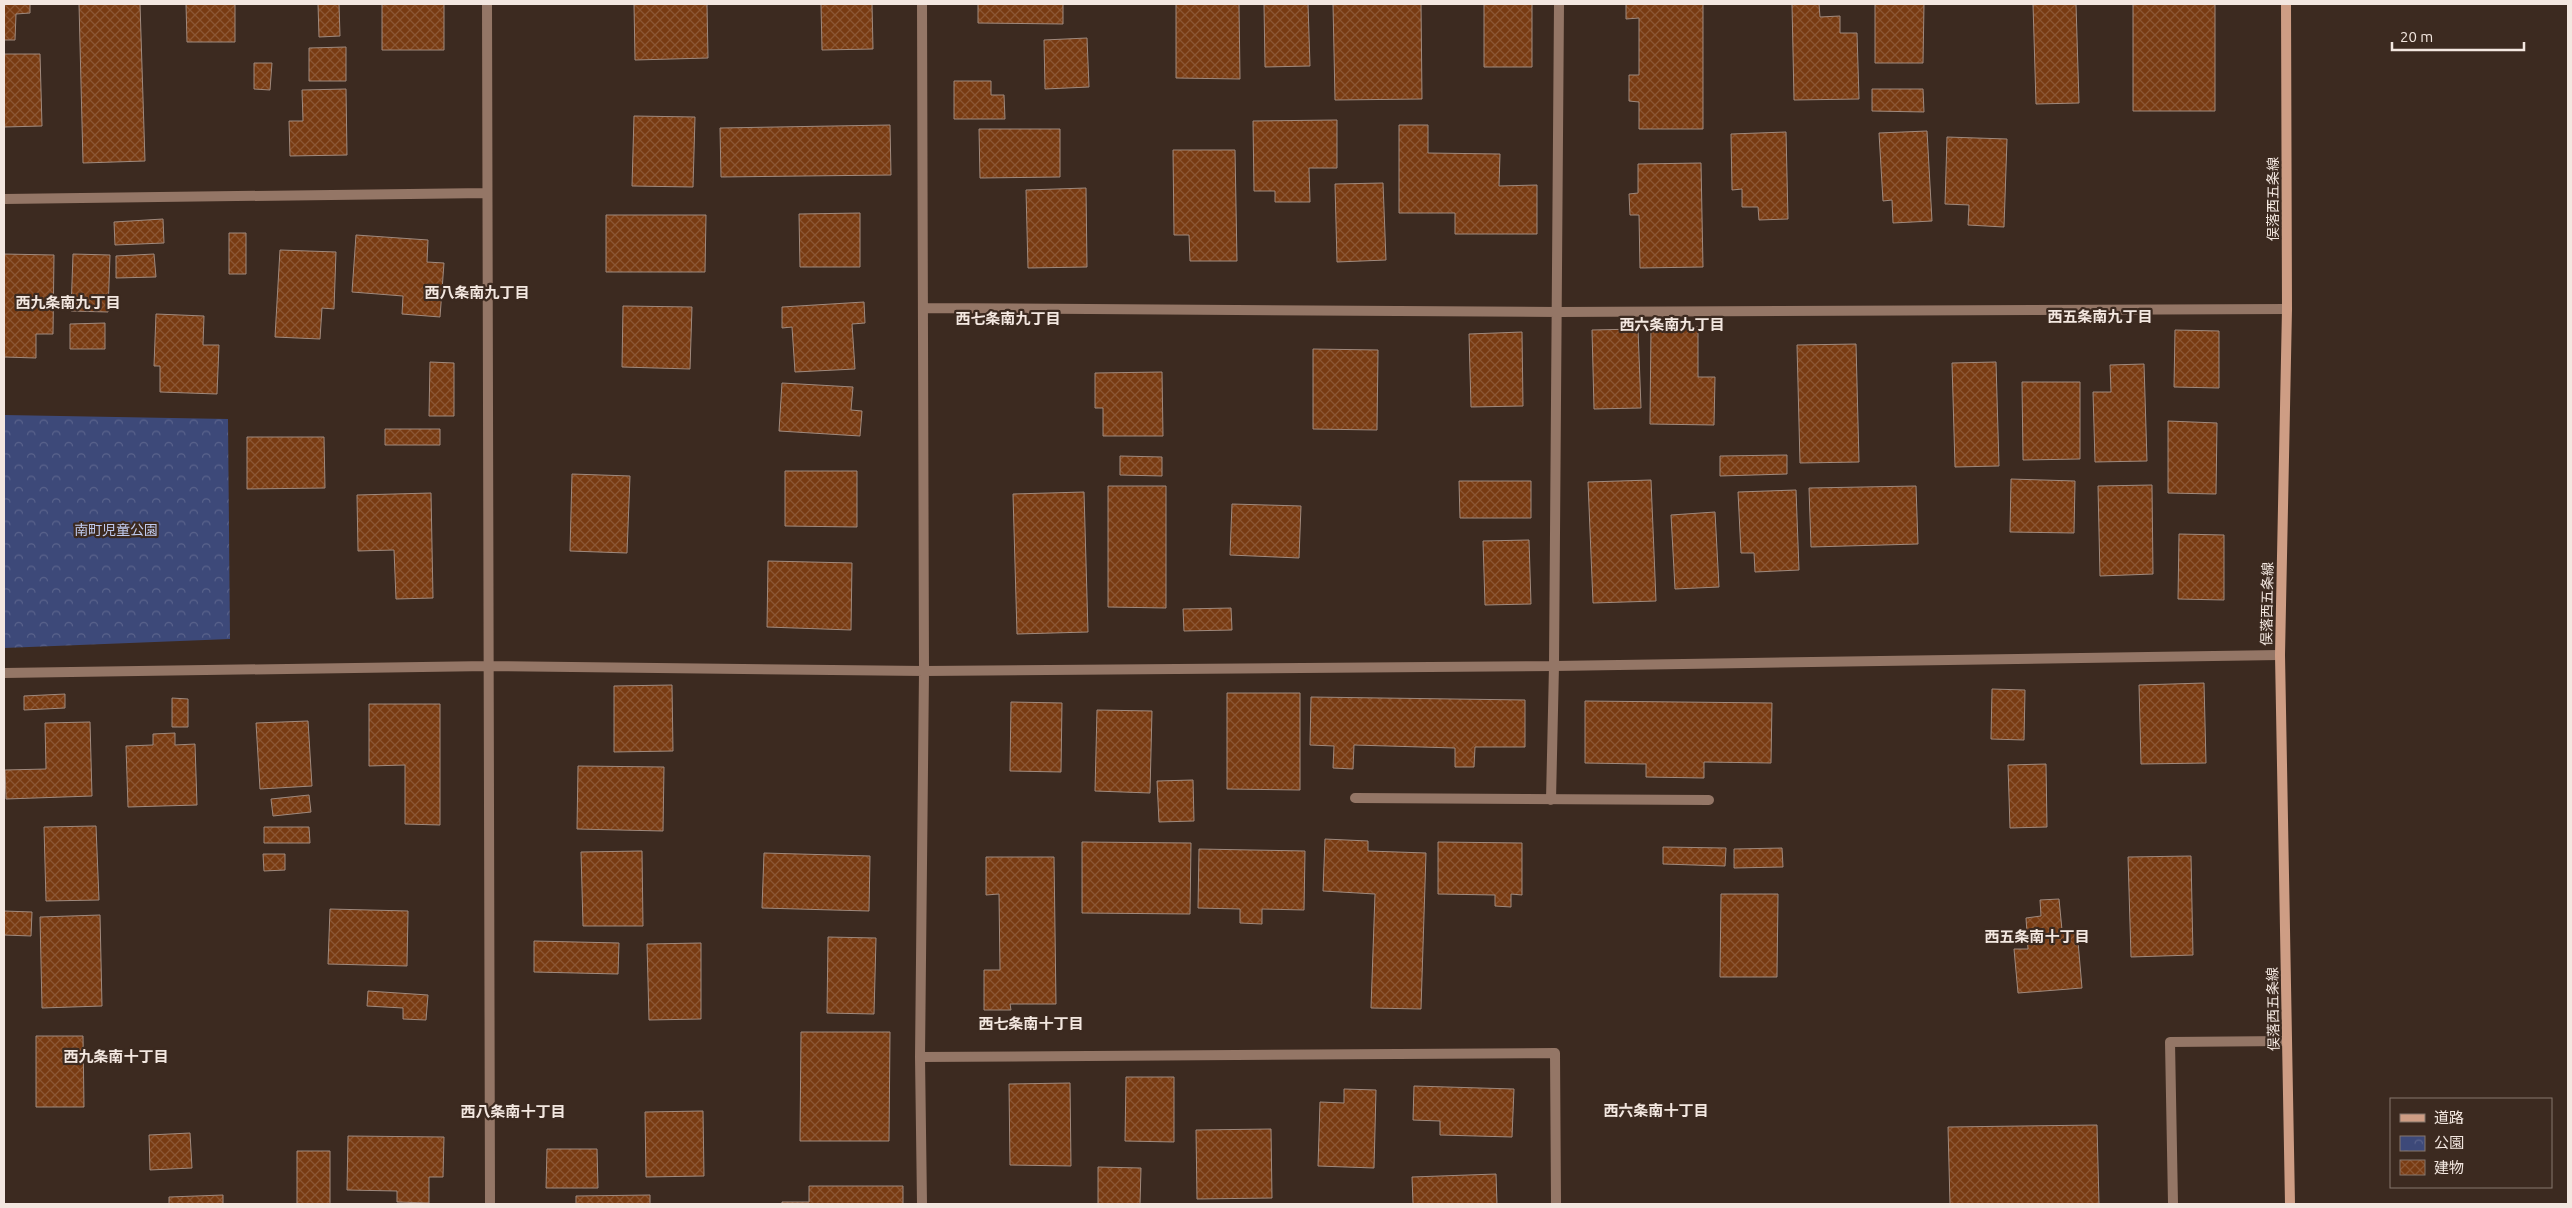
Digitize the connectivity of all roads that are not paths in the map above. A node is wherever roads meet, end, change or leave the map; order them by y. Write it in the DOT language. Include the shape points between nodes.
graph roads {
  1 [pos="487,4"];
  2 [pos="922,4"];
  3 [pos="1559,4"];
  4 [pos="2286,4"];
  5 [pos="487,193"];
  6 [pos="4,199"];
  7 [pos="923,308"];
  8 [pos="2287,309"];
  9 [pos="1558,312"];
  10 [pos="2280,655"];
  11 [pos="489,666"];
  12 [pos="1554,666"];
  13 [pos="924,671"];
  14 [pos="4,673"];
  15 [pos="1354,798"];
  16 [pos="1551,800"];
  17 [pos="1709,800"];
  18 [pos="2288,1040"];
  19 [pos="920,1057"];
  20 [pos="490,1204"];
  21 [pos="922,1204"];
  22 [pos="1556,1204"];
  23 [pos="2172,1204"];
  24 [pos="2290,1204"];
  1 -- 5 [label="street"];
  2 -- 7 [label="street"];
  3 -- 9 [label="street"];
  4 -- 8 [label="main road, 俣落西五条線"];
  5 -- 6 [label="street"];
  5 -- 11 [label="street"];
  7 -- 9 [label="street"];
  7 -- 13 [label="street"];
  8 -- 9 [label="street"];
  8 -- 10 [label="main road, 俣落西五条線"];
  9 -- 12 [label="street"];
  10 -- 12 [label="street"];
  10 -- 18 [label="main road, 俣落西五条線"];
  11 -- 13 [label="street"];
  11 -- 14 [label="street"];
  11 -- 20 [label="street"];
  12 -- 13 [label="street"];
  12 -- 16 [label="street"];
  13 -- 19 [label="street"];
  15 -- 16 [label="street"];
  16 -- 17 [label="street"];
  18 -- 23 [label="street" via="2170,1042"];
  18 -- 24 [label="main road, 俣落西五条線"];
  19 -- 21 [label="street"];
  19 -- 22 [label="street" via="1555,1053"];
}
